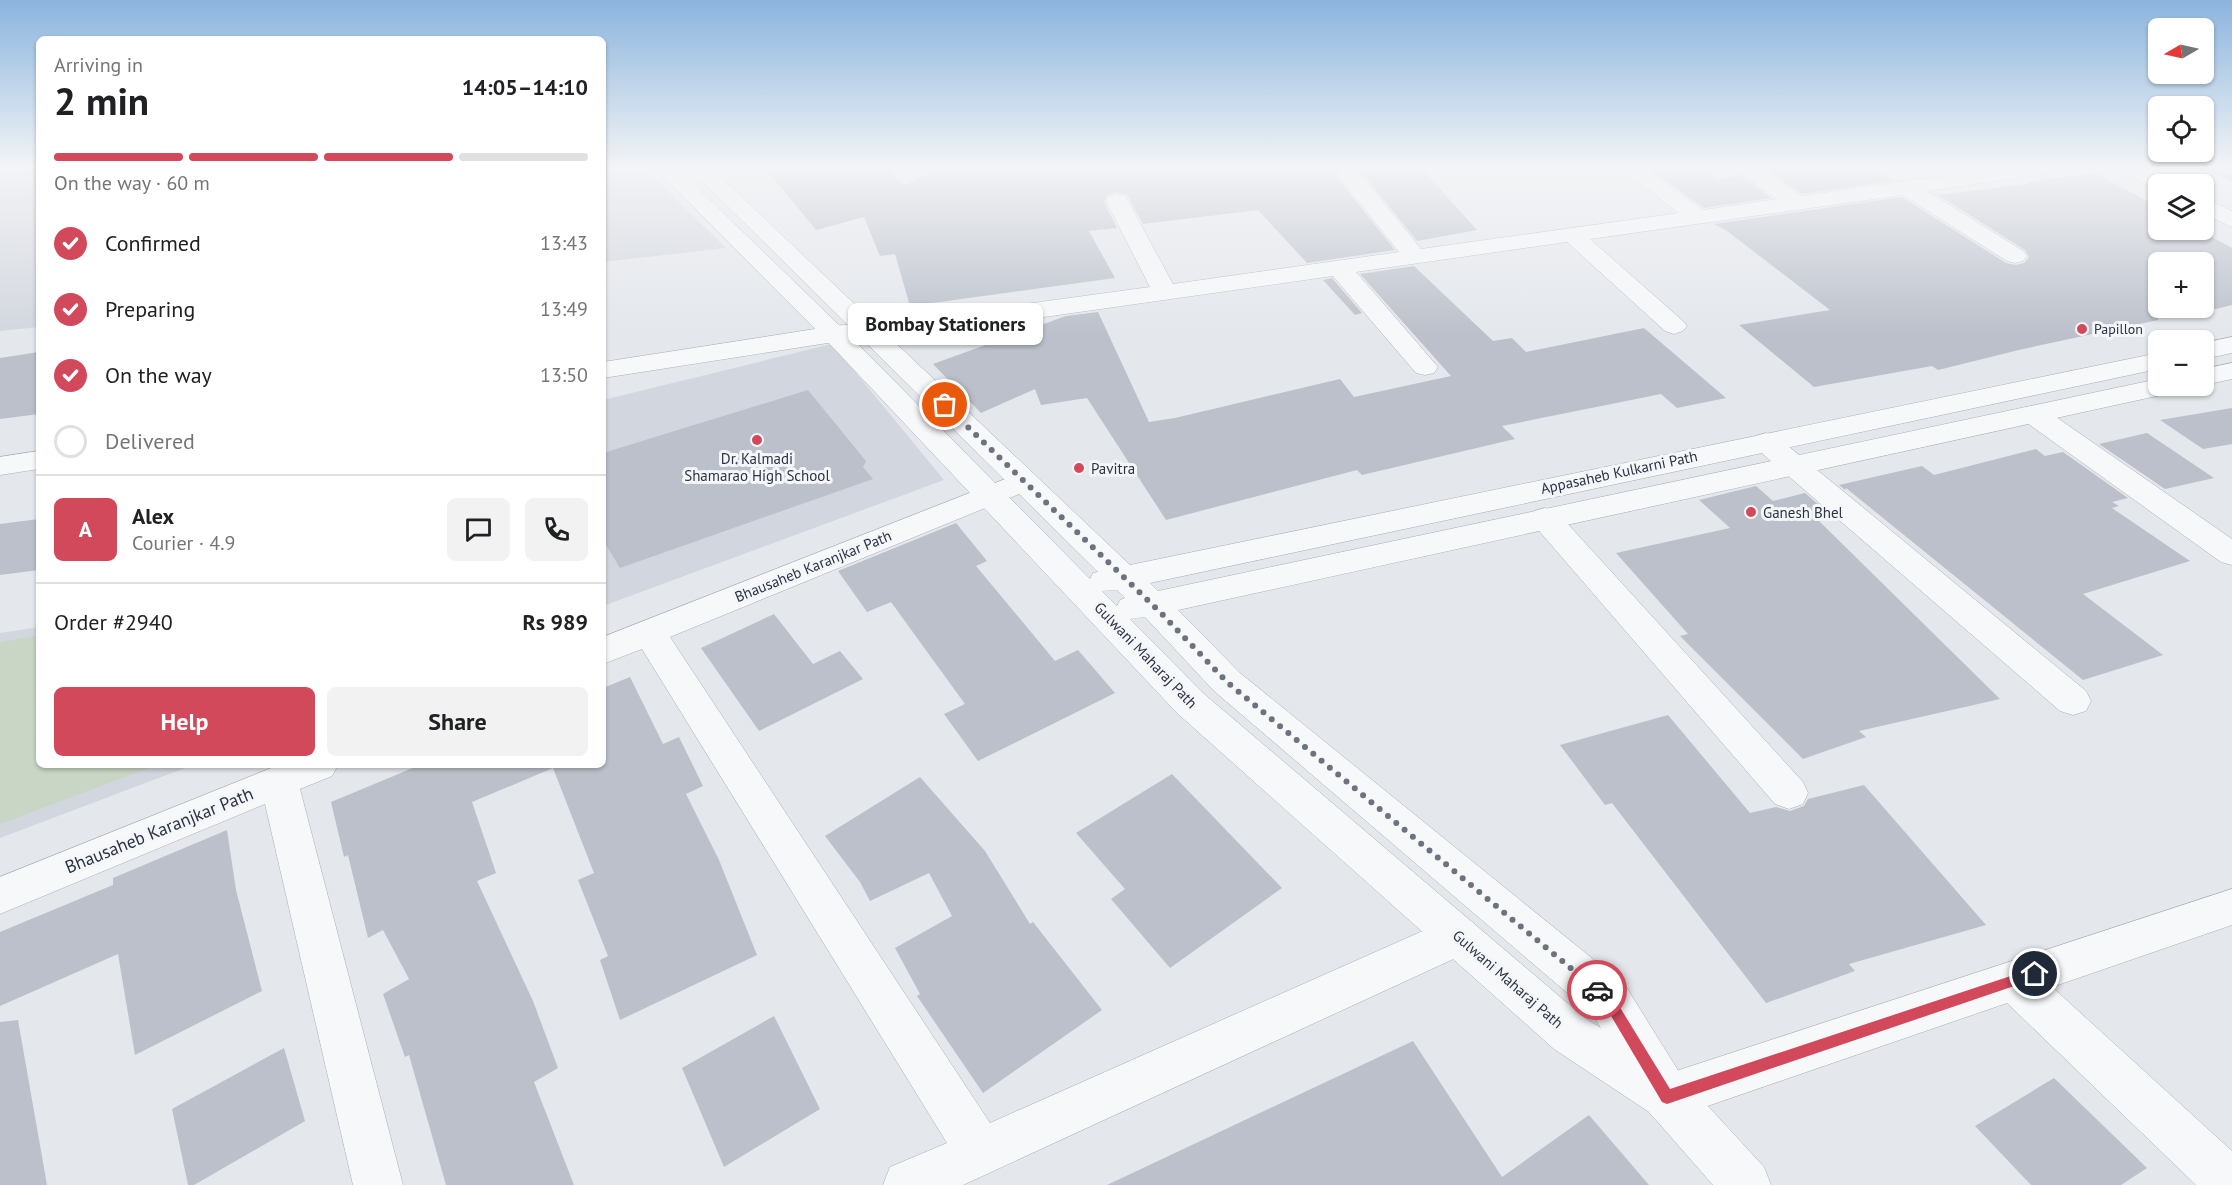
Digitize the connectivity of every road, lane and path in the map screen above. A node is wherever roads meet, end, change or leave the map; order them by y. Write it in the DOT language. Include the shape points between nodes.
graph roads {
  1 [pos="721,223"];
  2 [pos="757,223"];
  3 [pos="1129,223"];
  4 [pos="1388,223"];
  5 [pos="1655,223"];
  6 [pos="1969,223"];
  7 [pos="1572,235"];
  8 [pos="2015,256"];
  9 [pos="1416,257"];
  10 [pos="1339,267"];
  11 [pos="1165,292"];
  12 [pos="1674,326"];
  13 [pos="868,329"];
  14 [pos="834,334"];
  15 [pos="2232,345"];
  16 [pos="2214,349"];
  17 [pos="2148,363"];
  18 [pos="1425,367"];
  19 [pos="606,370"];
  20 [pos="2232,371"];
  21 [pos="2214,375"];
  22 [pos="2148,390"];
  23 [pos="2033,414"];
  24 [pos="1766,442"];
  25 [pos="36,460"];
  26 [pos="1793,465"];
  27 [pos="0,466"];
  28 [pos="1023,481"];
  29 [pos="988,495"];
  30 [pos="1545,518"];
  31 [pos="2232,554"];
  32 [pos="1121,575"];
  33 [pos="1080,588"];
  34 [pos="1149,602"];
  35 [pos="1108,615"];
  36 [pos="649,632"];
  37 [pos="606,650"];
  38 [pos="2073,701"];
  39 [pos="312,768"];
  40 [pos="279,781"];
  41 [pos="1789,793"];
  42 [pos="0,896"];
  43 [pos="2229,911"];
  44 [pos="1458,936"];
  45 [pos="2014,981"];
  46 [pos="1667,1097"];
  47 [pos="981,1153"];
  48 [pos="378,1185"];
  49 [pos="908,1185"];
  50 [pos="1746,1185"];
  51 [pos="2232,1185"];
  1 -- 14 [label="street, Gulwani Maharaj Path"];
  2 -- 13 [label="street, Gulwani Maharaj Path"];
  3 -- 11 [label="street"];
  4 -- 9 [label="street"];
  5 -- 7 [label="street"];
  6 -- 8 [label="street"];
  7 -- 9 [label="street"];
  7 -- 12 [label="street"];
  9 -- 10 [label="street"];
  10 -- 11 [label="street"];
  10 -- 18 [label="street"];
  11 -- 13 [label="street" via="938,324"];
  13 -- 14 [label="street"];
  13 -- 28 [label="street, Gulwani Maharaj Path"];
  14 -- 19 [label="street"];
  14 -- 29 [label="street, Gulwani Maharaj Path"];
  15 -- 16 [label="street"];
  17 -- 24 [label="street, Appasaheb Kulkarni Path"];
  20 -- 21 [label="street"];
  22 -- 23 [label="street, Appasaheb Kulkarni Path"];
  23 -- 26 [label="street, Appasaheb Kulkarni Path"];
  23 -- 31 [label="street"];
  24 -- 26 [label="street"];
  24 -- 32 [label="street, Appasaheb Kulkarni Path"];
  25 -- 27 [label="street"];
  26 -- 30 [label="street, Appasaheb Kulkarni Path"];
  26 -- 38 [label="street"];
  28 -- 29 [label="street, Bhausaheb Karanjkar Path"];
  28 -- 32 [label="street, Gulwani Maharaj Path"];
  29 -- 33 [label="street, Gulwani Maharaj Path"];
  29 -- 36 [label="street, Bhausaheb Karanjkar Path"];
  30 -- 34 [label="street, Appasaheb Kulkarni Path"];
  30 -- 41 [label="street"];
  32 -- 33 [label="street, Appasaheb Kulkarni Path"];
  32 -- 34 [label="street, Gulwani Maharaj Path"];
  33 -- 35 [label="street, Gulwani Maharaj Path"];
  34 -- 35 [label="street, Appasaheb Kulkarni Path"];
  34 -- 46 [label="street, Gulwani Maharaj Path" via="1227,682 1609,1000"];
  35 -- 44 [label="street, Gulwani Maharaj Path" via="1190,703"];
  36 -- 37 [label="street, Bhausaheb Karanjkar Path"];
  36 -- 47 [label="street"];
  39 -- 40 [label="street, Bhausaheb Karanjkar Path"];
  40 -- 42 [label="street, Bhausaheb Karanjkar Path"];
  40 -- 48 [label="street"];
  43 -- 45 [label="street"];
  44 -- 46 [label="street, Gulwani Maharaj Path" via="1570,1034"];
  44 -- 47 [label="street"];
  45 -- 46 [label="street"];
  45 -- 51 [label="street"];
  46 -- 50 [label="street, Gulwani Maharaj Path"];
  47 -- 49 [label="street"];
}
